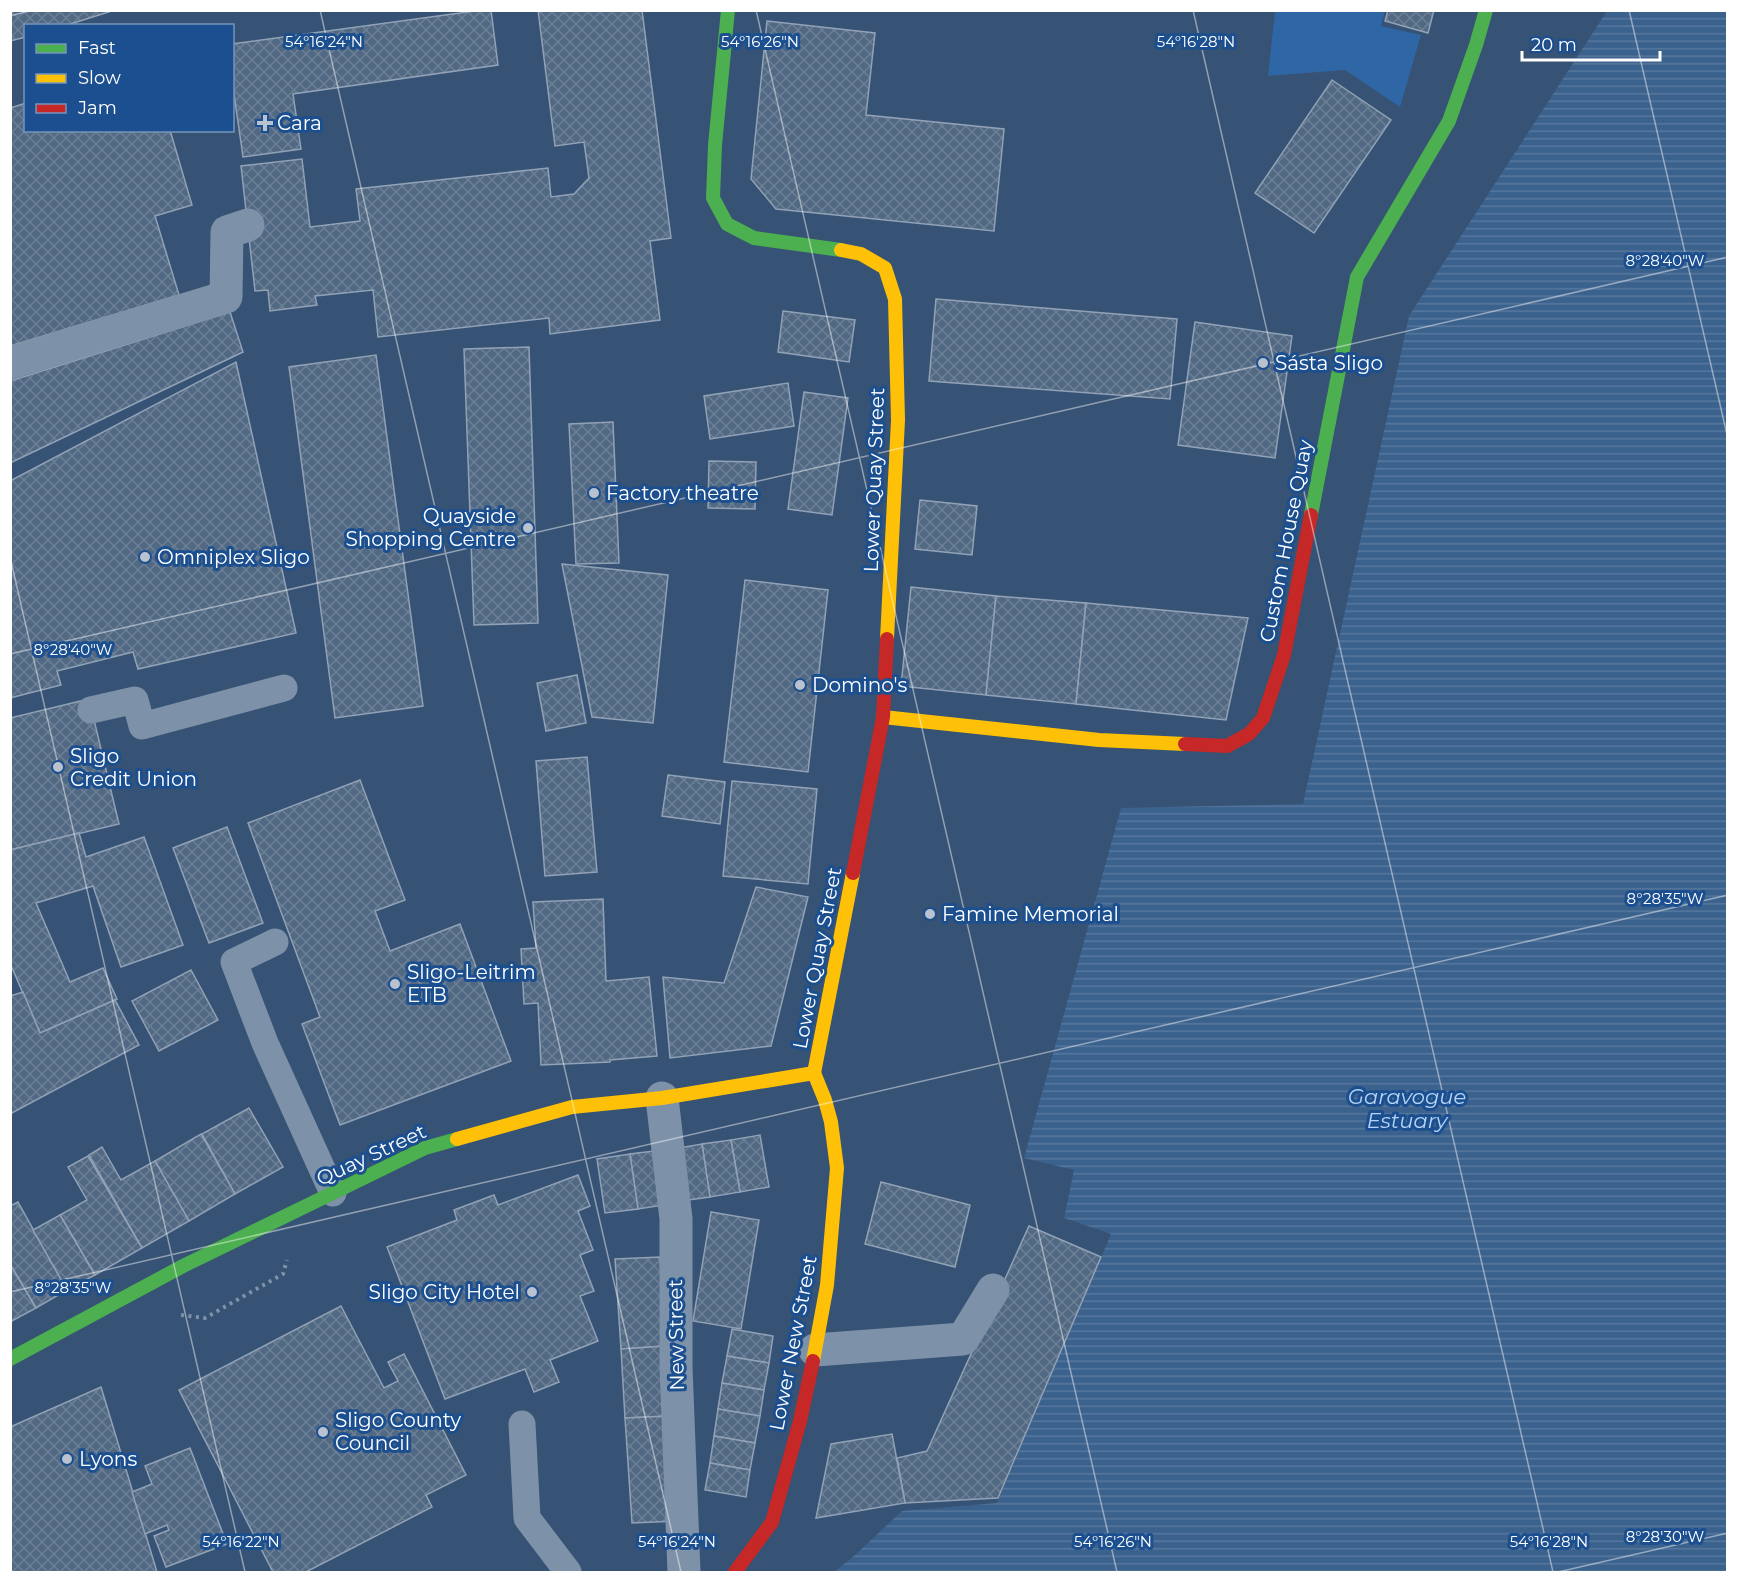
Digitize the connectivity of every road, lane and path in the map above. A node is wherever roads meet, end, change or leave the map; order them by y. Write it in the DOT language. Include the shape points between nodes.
graph roads {
  1 [pos="728,10"];
  2 [pos="1486,10"];
  3 [pos="248,225"];
  4 [pos="10,363"];
  5 [pos="284,688"];
  6 [pos="92,710"];
  7 [pos="884,717"];
  8 [pos="275,942"];
  9 [pos="814,1073"];
  10 [pos="662,1098"];
  11 [pos="333,1193"];
  12 [pos="993,1290"];
  13 [pos="815,1350"];
  14 [pos="10,1359"];
  15 [pos="522,1424"];
  16 [pos="568,1572"];
  17 [pos="684,1572"];
  18 [pos="735,1572"];
  1 -- 7 [label="street, Lower Quay Street" via="713,198 727,224 754,238 861,254 885,268 895,299 898,420"];
  2 -- 7 [label="street, Custom House Quay" via="1449,121 1357,277 1284,655 1263,718 1249,734 1227,746 1099,740"];
  3 -- 4 [label="street" via="227,232 226,297"];
  5 -- 6 [label="lane" via="142,726 135,700"];
  7 -- 9 [label="street, Lower Quay Street"];
  8 -- 11 [label="lane" via="234,962 265,1043"];
  9 -- 10 [label="street, Quay Street"];
  9 -- 13 [label="street, Lower New Street" via="831,1122 837,1168 827,1285"];
  10 -- 11 [label="street, Quay Street" via="572,1107 425,1148"];
  10 -- 17 [label="street, New Street" via="676,1218 676,1366"];
  11 -- 14 [label="street, Quay Street" via="183,1266"];
  12 -- 13 [label="street" via="963,1339"];
  13 -- 18 [label="street, Lower New Street" via="772,1522"];
  15 -- 16 [label="lane" via="527,1518"];
}
